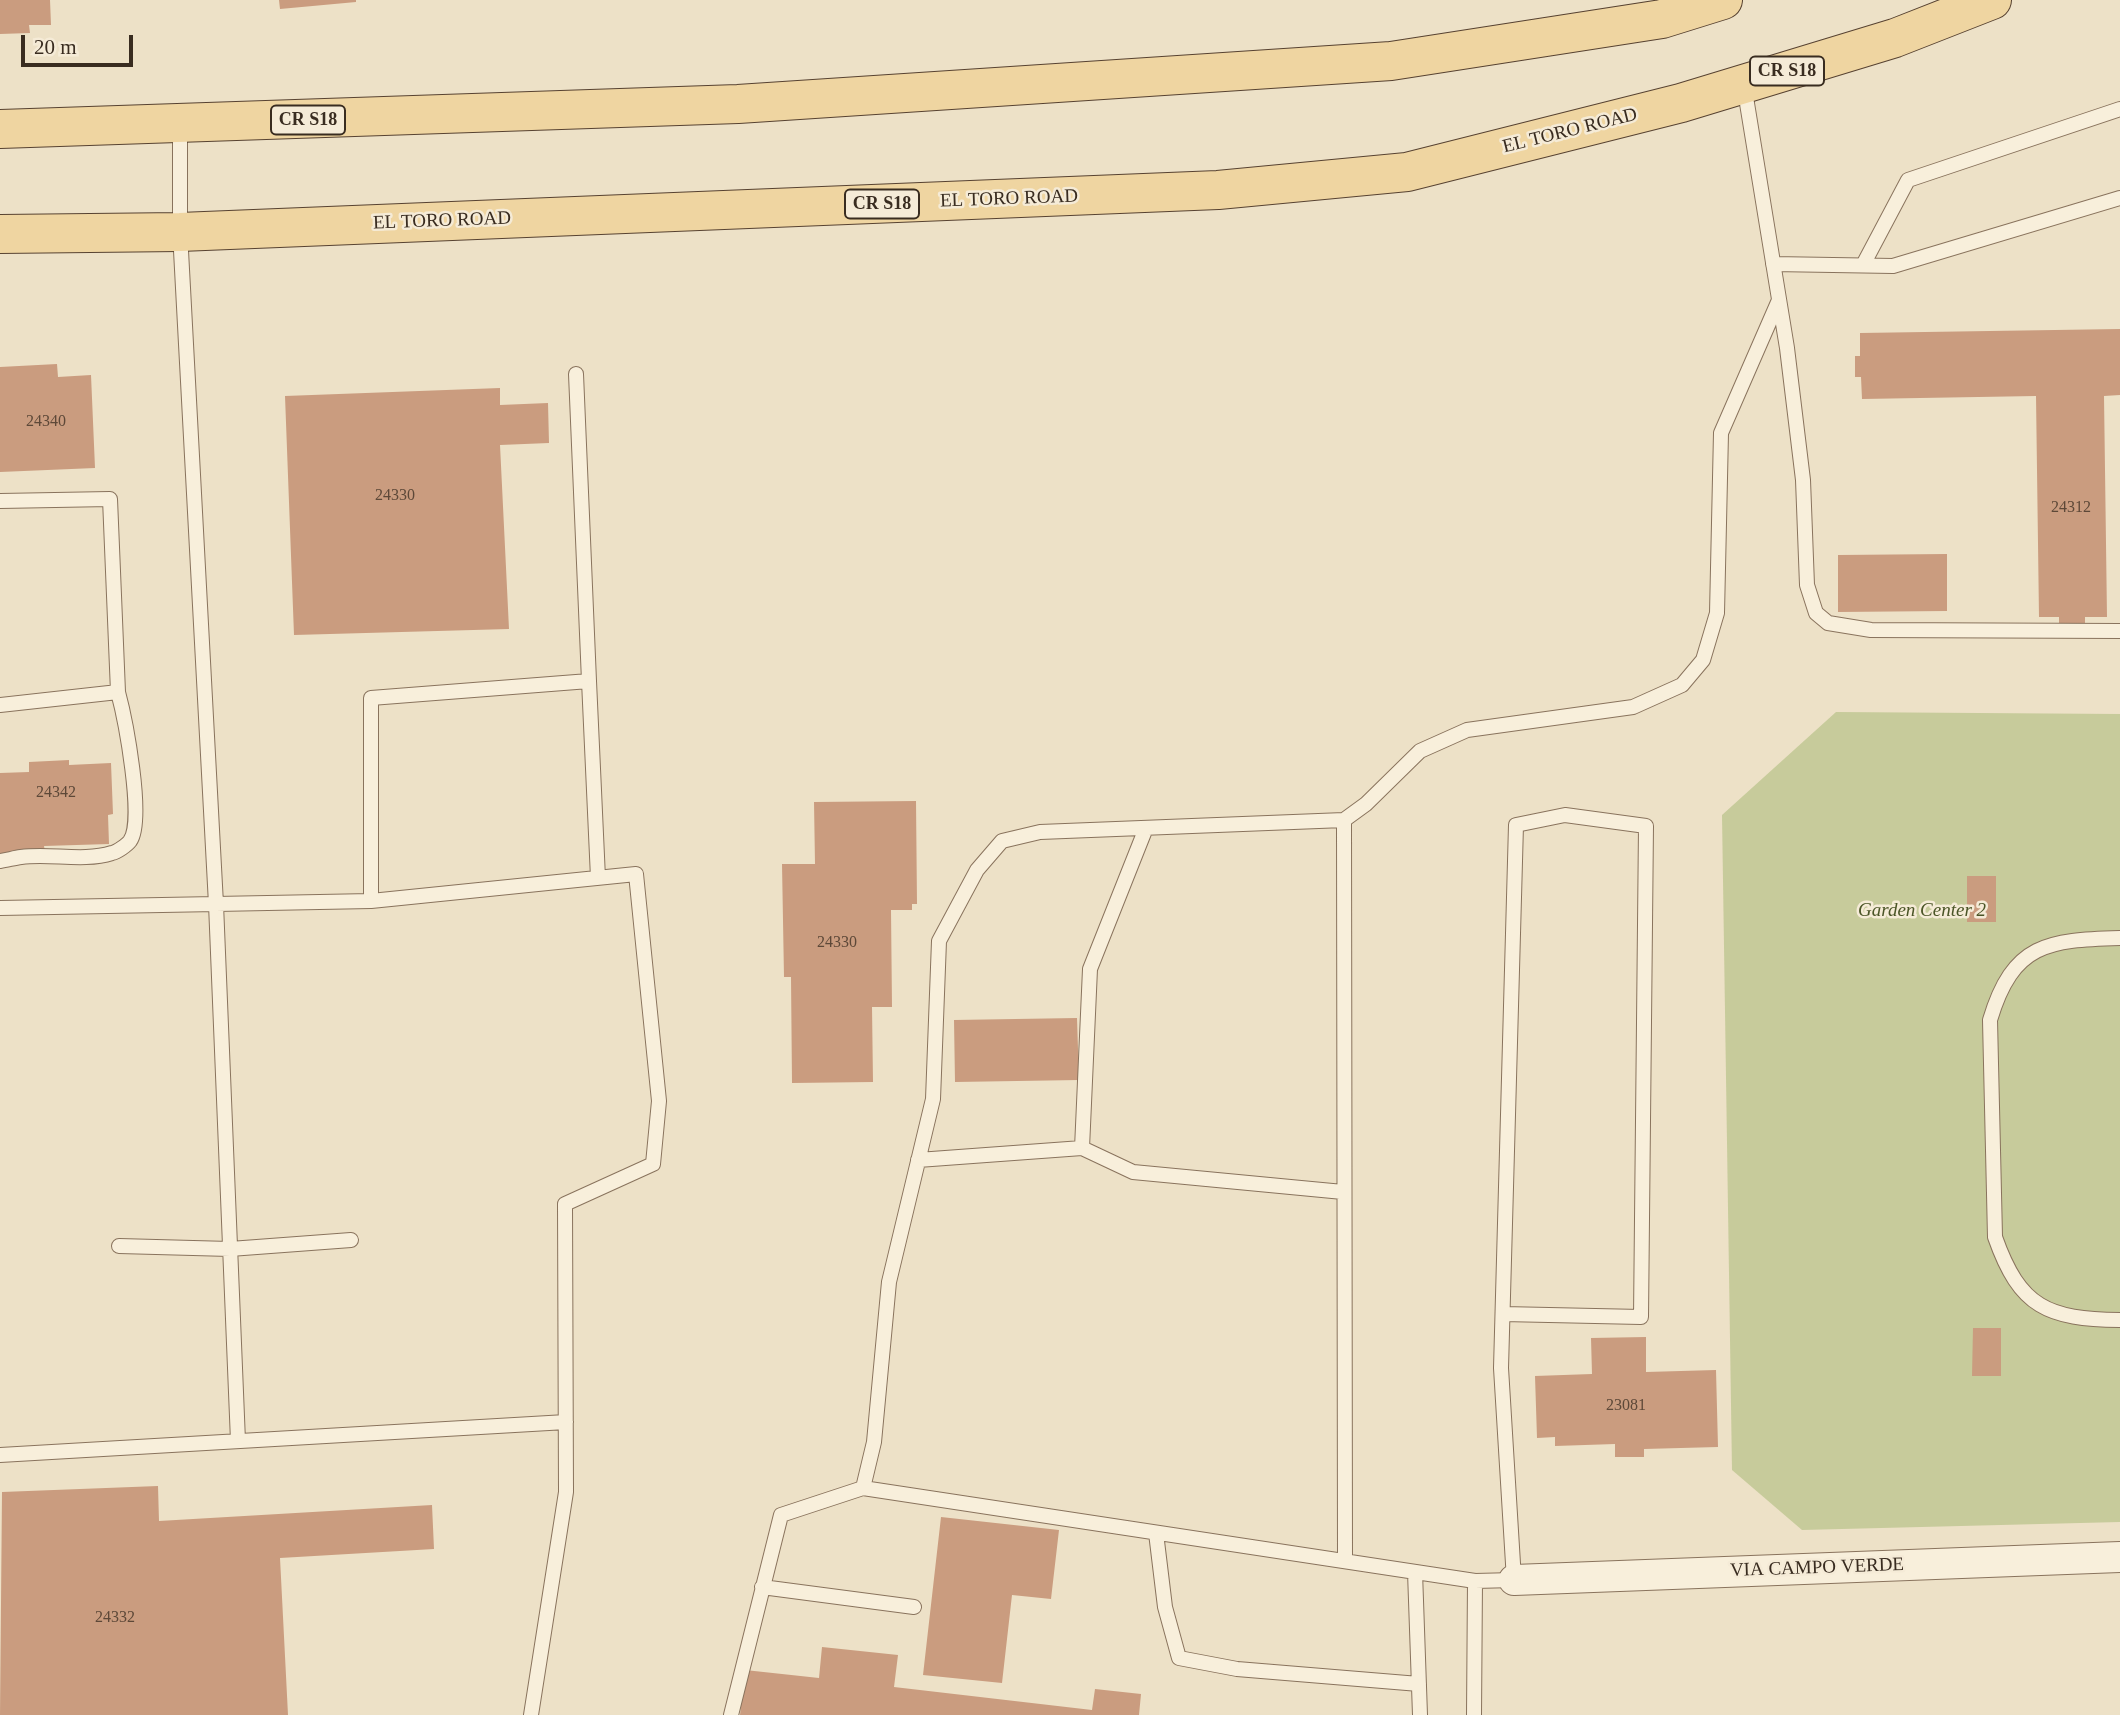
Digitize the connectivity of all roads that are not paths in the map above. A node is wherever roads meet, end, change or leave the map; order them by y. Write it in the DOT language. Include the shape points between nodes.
graph roads {
  1 [pos="1722,0"];
  2 [pos="1992,0"];
  3 [pos="1744,84"];
  4 [pos="2120,109"];
  5 [pos="180,123"];
  6 [pos="0,129"];
  7 [pos="2120,198"];
  8 [pos="180,232"];
  9 [pos="0,234"];
  10 [pos="1773,264"];
  11 [pos="1863,265"];
  12 [pos="1779,300"];
  13 [pos="576,374"];
  14 [pos="0,500"];
  15 [pos="2120,631"];
  16 [pos="589,681"];
  17 [pos="118,692"];
  18 [pos="0,705"];
  19 [pos="1344,820"];
  20 [pos="1146,828"];
  21 [pos="0,861"];
  22 [pos="598,878"];
  23 [pos="372,901"];
  24 [pos="216,904"];
  25 [pos="0,908"];
  26 [pos="2120,938"];
  27 [pos="1082,1148"];
  28 [pos="918,1160"];
  29 [pos="1343,1192"];
  30 [pos="351,1240"];
  31 [pos="119,1246"];
  32 [pos="230,1249"];
  33 [pos="1503,1314"];
  34 [pos="2120,1320"];
  35 [pos="566,1422"];
  36 [pos="238,1441"];
  37 [pos="0,1455"];
  38 [pos="863,1488"];
  39 [pos="1157,1533"];
  40 [pos="2120,1557"];
  41 [pos="1345,1561"];
  42 [pos="1415,1572"];
  43 [pos="1514,1580"];
  44 [pos="1475,1581"];
  45 [pos="762,1587"];
  46 [pos="914,1607"];
  47 [pos="1419,1685"];
  48 [pos="531,1715"];
  49 [pos="731,1715"];
  50 [pos="1420,1715"];
  51 [pos="1474,1715"];
  1 -- 5 [label="main road, CR S18" via="1662,19 1391,61 738,104"];
  2 -- 3 [label="main road, EL TORO ROAD / CR S18" via="1895,38"];
  3 -- 8 [label="main road, EL TORO ROAD / CR S18" via="1408,172 1333,180 1219,190"];
  3 -- 10 [label="lane"];
  4 -- 11 [label="lane" via="1909,180"];
  5 -- 6 [label="main road, CR S18"];
  5 -- 8 [label="lane"];
  7 -- 11 [label="lane" via="1894,266"];
  8 -- 9 [label="main road, EL TORO ROAD / CR S18"];
  8 -- 24 [label="lane"];
  10 -- 11 [label="lane"];
  10 -- 12 [label="lane"];
  12 -- 15 [label="lane" via="1803,480 1807,585 1816,613 1828,624 1871,630"];
  12 -- 19 [label="lane" via="1721,433 1717,613 1703,660 1682,685 1633,707 1467,730 1420,751"];
  13 -- 16 [label="lane"];
  14 -- 17 [label="lane" via="110,499"];
  16 -- 22 [label="lane"];
  16 -- 23 [label="lane" via="371,698"];
  17 -- 18 [label="lane"];
  17 -- 21 [label="lane" via="129,736 135,822 130,840 114,853"];
  19 -- 20 [label="lane"];
  19 -- 29 [label="lane"];
  20 -- 27 [label="lane" via="1090,968"];
  20 -- 28 [label="lane" via="1040,832 1002,841 977,870 939,941 933,1099"];
  22 -- 23 [label="lane"];
  22 -- 35 [label="lane" via="636,874 659,1101 653,1164 565,1204"];
  23 -- 24 [label="lane"];
  24 -- 25 [label="lane"];
  24 -- 32 [label="lane"];
  26 -- 34 [label="lane" via="2070,940 2031,951 1999,991 1990,1020 1995,1237 2007,1270 2026,1296 2053,1313"];
  27 -- 28 [label="lane"];
  27 -- 29 [label="lane" via="1133,1172"];
  28 -- 38 [label="lane" via="890,1282 874,1442"];
  29 -- 41 [label="lane"];
  30 -- 32 [label="lane"];
  31 -- 32 [label="lane"];
  32 -- 36 [label="lane"];
  33 -- 33 [label="lane" via="1516,825 1564,815 1646,826 1641,1317"];
  33 -- 43 [label="lane" via="1501,1368"];
  35 -- 36 [label="lane"];
  35 -- 48 [label="lane" via="566,1492"];
  36 -- 37 [label="lane"];
  38 -- 39 [label="lane"];
  38 -- 45 [label="lane" via="781,1515"];
  39 -- 41 [label="lane"];
  39 -- 47 [label="lane" via="1165,1607 1179,1658 1237,1669"];
  40 -- 43 [label="street, VIA CAMPO VERDE"];
  41 -- 42 [label="lane"];
  42 -- 44 [label="lane"];
  42 -- 47 [label="lane"];
  43 -- 44 [label="lane"];
  44 -- 51 [label="lane"];
  45 -- 46 [label="lane"];
  45 -- 49 [label="lane"];
  47 -- 50 [label="lane"];
}
